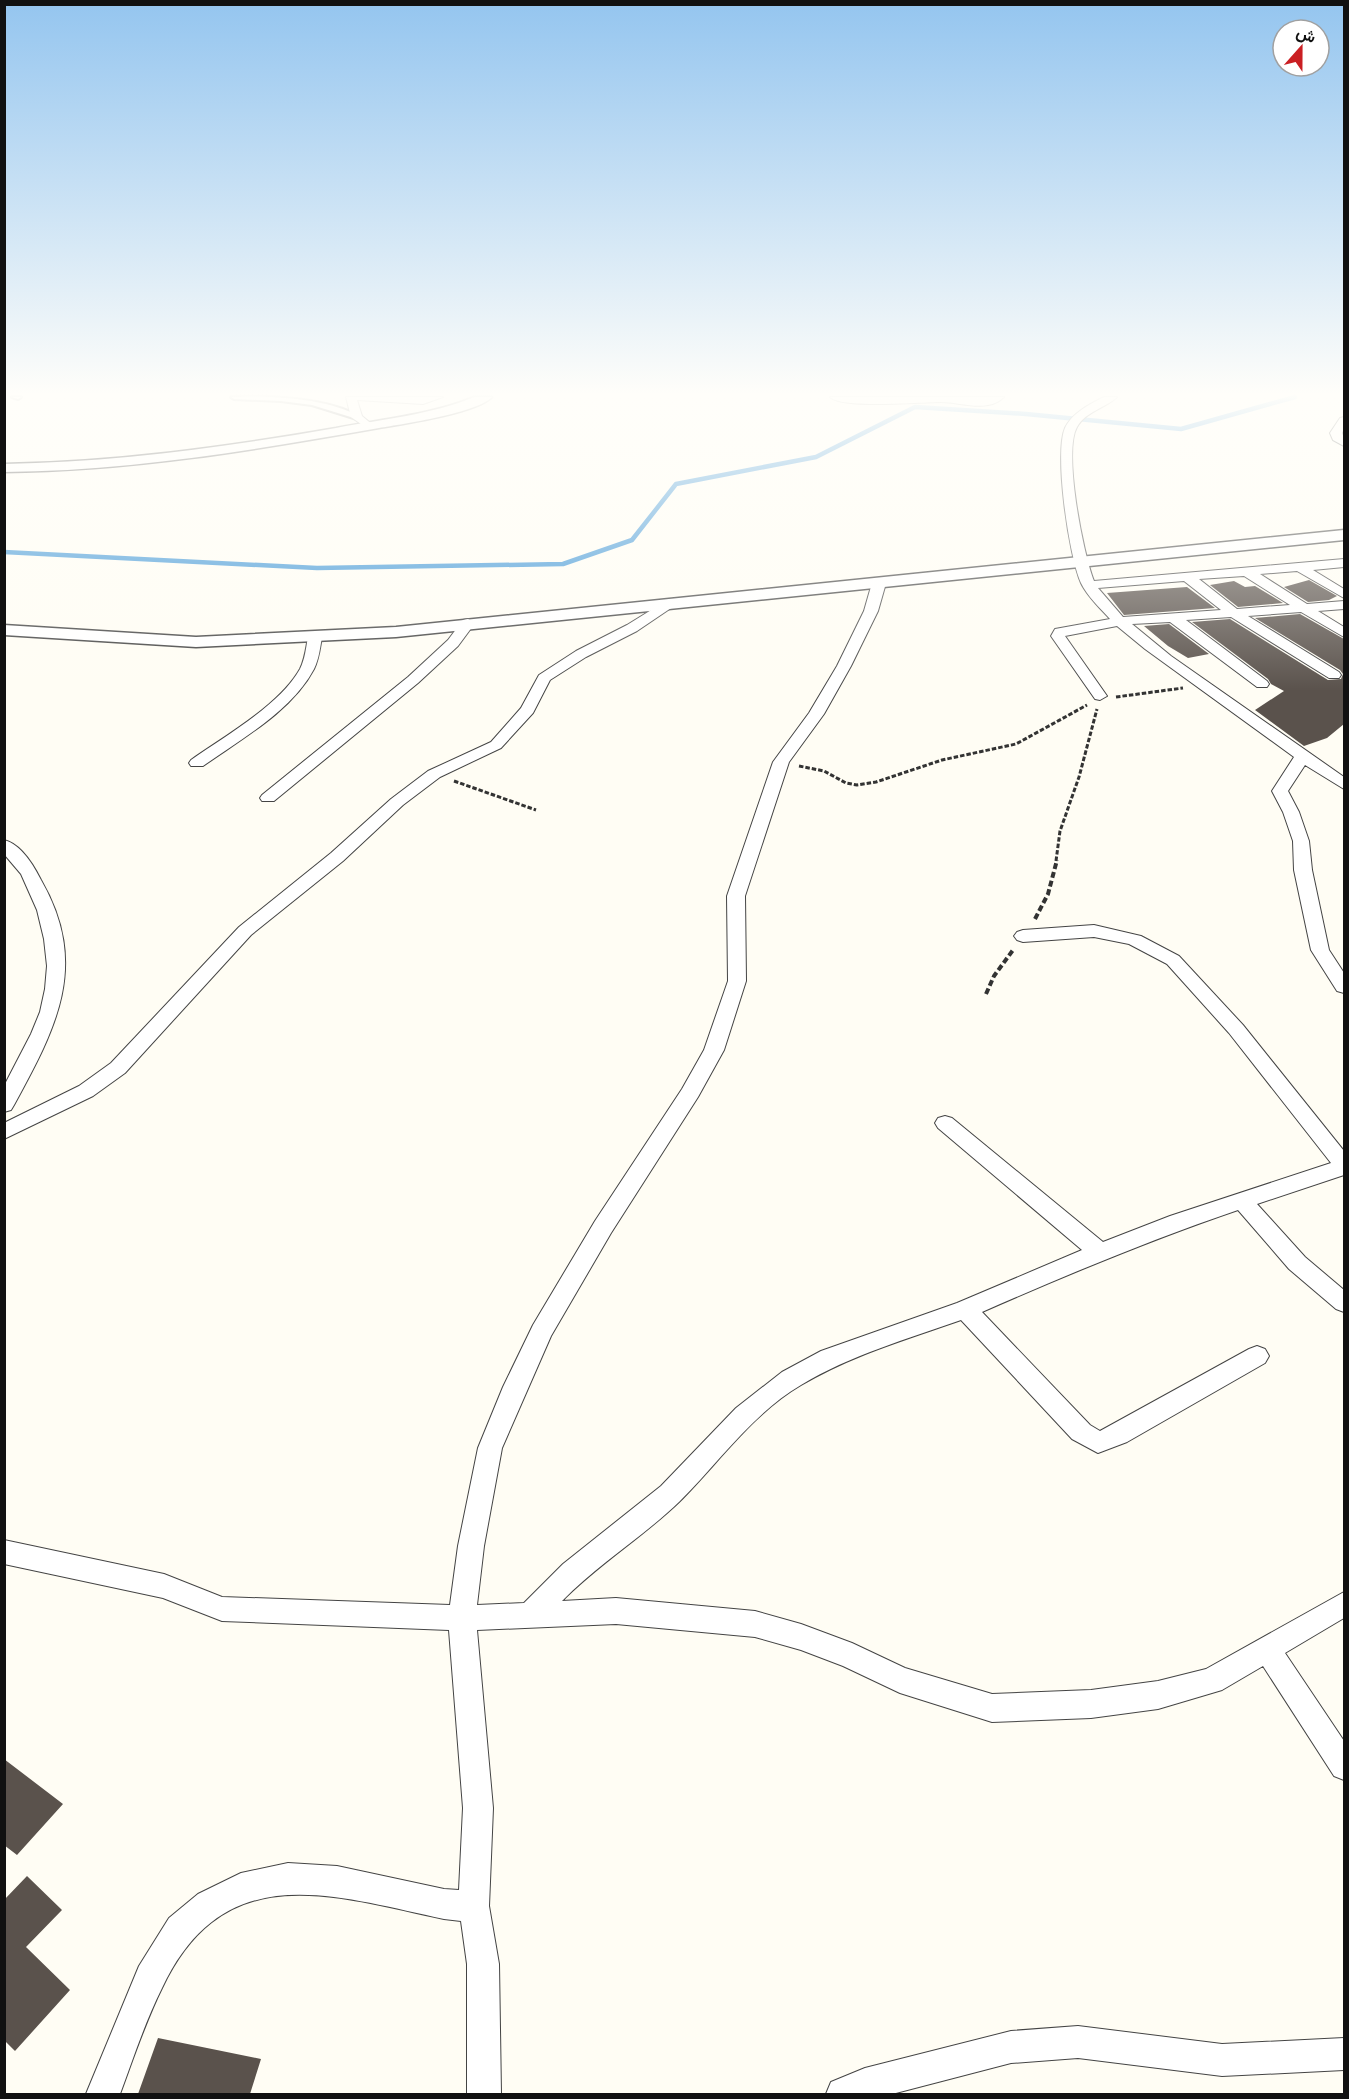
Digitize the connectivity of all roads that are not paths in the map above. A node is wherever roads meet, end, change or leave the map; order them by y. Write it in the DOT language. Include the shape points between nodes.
graph roads {
  1 [pos="1071,495"];
  2 [pos="1344,535"];
  3 [pos="1083,562"];
  4 [pos="1344,563"];
  5 [pos="1300,567"];
  6 [pos="1247,572"];
  7 [pos="1187,577"];
  8 [pos="879,583"];
  9 [pos="1089,585"];
  10 [pos="1344,594"];
  11 [pos="669,603"];
  12 [pos="1344,605"];
  13 [pos="1303,608"];
  14 [pos="1234,613"];
  15 [pos="1173,617"];
  16 [pos="1120,621"];
  17 [pos="468,623"];
  18 [pos="4,630"];
  19 [pos="1344,633"];
  20 [pos="315,637"];
  21 [pos="1334,675"];
  22 [pos="1262,684"];
  23 [pos="1100,696"];
  24 [pos="1302,757"];
  25 [pos="197,763"];
  26 [pos="1344,784"];
  27 [pos="268,798"];
  28 [pos="4,845"];
  29 [pos="1023,936"];
  30 [pos="1344,987"];
  31 [pos="4,1105"];
  32 [pos="945,1124"];
  33 [pos="4,1132"];
  34 [pos="1344,1165"];
  35 [pos="1242,1201"];
  36 [pos="1100,1252"];
  37 [pos="1344,1303"];
  38 [pos="965,1309"];
  39 [pos="1257,1356"];
  40 [pos="4,1552"];
  41 [pos="1344,1604"];
  42 [pos="530,1615"];
  43 [pos="462,1618"];
  44 [pos="1267,1649"];
  45 [pos="1344,1766"];
  46 [pos="474,1906"];
  47 [pos="1344,2054"];
  48 [pos="103,2094"];
  49 [pos="484,2094"];
  50 [pos="843,2094"];
  1 -- 3 [label="street"];
  2 -- 3 [label="street"];
  3 -- 8 [label="street"];
  3 -- 9 [label="street"];
  4 -- 5 [label="street"];
  5 -- 6 [label="street"];
  5 -- 10 [label="street"];
  6 -- 7 [label="street"];
  6 -- 13 [label="street"];
  7 -- 9 [label="street"];
  7 -- 14 [label="street"];
  8 -- 11 [label="street"];
  8 -- 43 [label="street" via="871,611 844,666 781,762 736,896 737,981 714,1050 541,1332 490,1448"];
  9 -- 16 [label="street"];
  11 -- 17 [label="street"];
  11 -- 33 [label="street" via="544,678 528,710 496,745 434,774 397,802 337,857 245,931 118,1068 86,1091"];
  12 -- 13 [label="street"];
  13 -- 14 [label="street"];
  13 -- 19 [label="street"];
  14 -- 15 [label="street"];
  14 -- 21 [label="street"];
  15 -- 16 [label="street"];
  15 -- 22 [label="street"];
  16 -- 23 [label="street" via="1065,630 1058,636"];
  16 -- 24 [label="street" via="1142,643"];
  17 -- 20 [label="street"];
  17 -- 27 [label="street" via="453,643 413,680"];
  18 -- 20 [label="street" via="196,642"];
  20 -- 25 [label="street" via="306,670 298,682"];
  24 -- 26 [label="street"];
  24 -- 30 [label="street" via="1280,791 1301,841 1303,870 1320,950"];
  28 -- 31 [label="street" via="23,863 37,885 57,957 49,1018"];
  29 -- 34 [label="street" via="1094,931 1135,940 1173,960 1236,1029"];
  32 -- 36 [label="street"];
  34 -- 35 [label="street"];
  35 -- 36 [label="street"];
  35 -- 37 [label="street" via="1297,1263"];
  36 -- 38 [label="street"];
  38 -- 39 [label="street" via="1081,1432 1098,1442 1118,1435"];
  38 -- 42 [label="street" via="829,1358 790,1378 745,1415 670,1494 572,1573"];
  40 -- 43 [label="street" via="164,1586 222,1609"];
  41 -- 44 [label="street"];
  42 -- 43 [label="street"];
  42 -- 44 [label="street" via="616,1611 755,1624 852,1656 900,1680 993,1708 1091,1704 1158,1695 1212,1681"];
  43 -- 46 [label="street" via="478,1809"];
  44 -- 45 [label="street"];
  46 -- 48 [label="street" via="444,1904 337,1881 288,1878 241,1888 209,1905 180,1929 150,1977"];
  46 -- 49 [label="street" via="483,1964"];
  47 -- 50 [label="street" via="1222,2060 1078,2042 1011,2047"];
}
